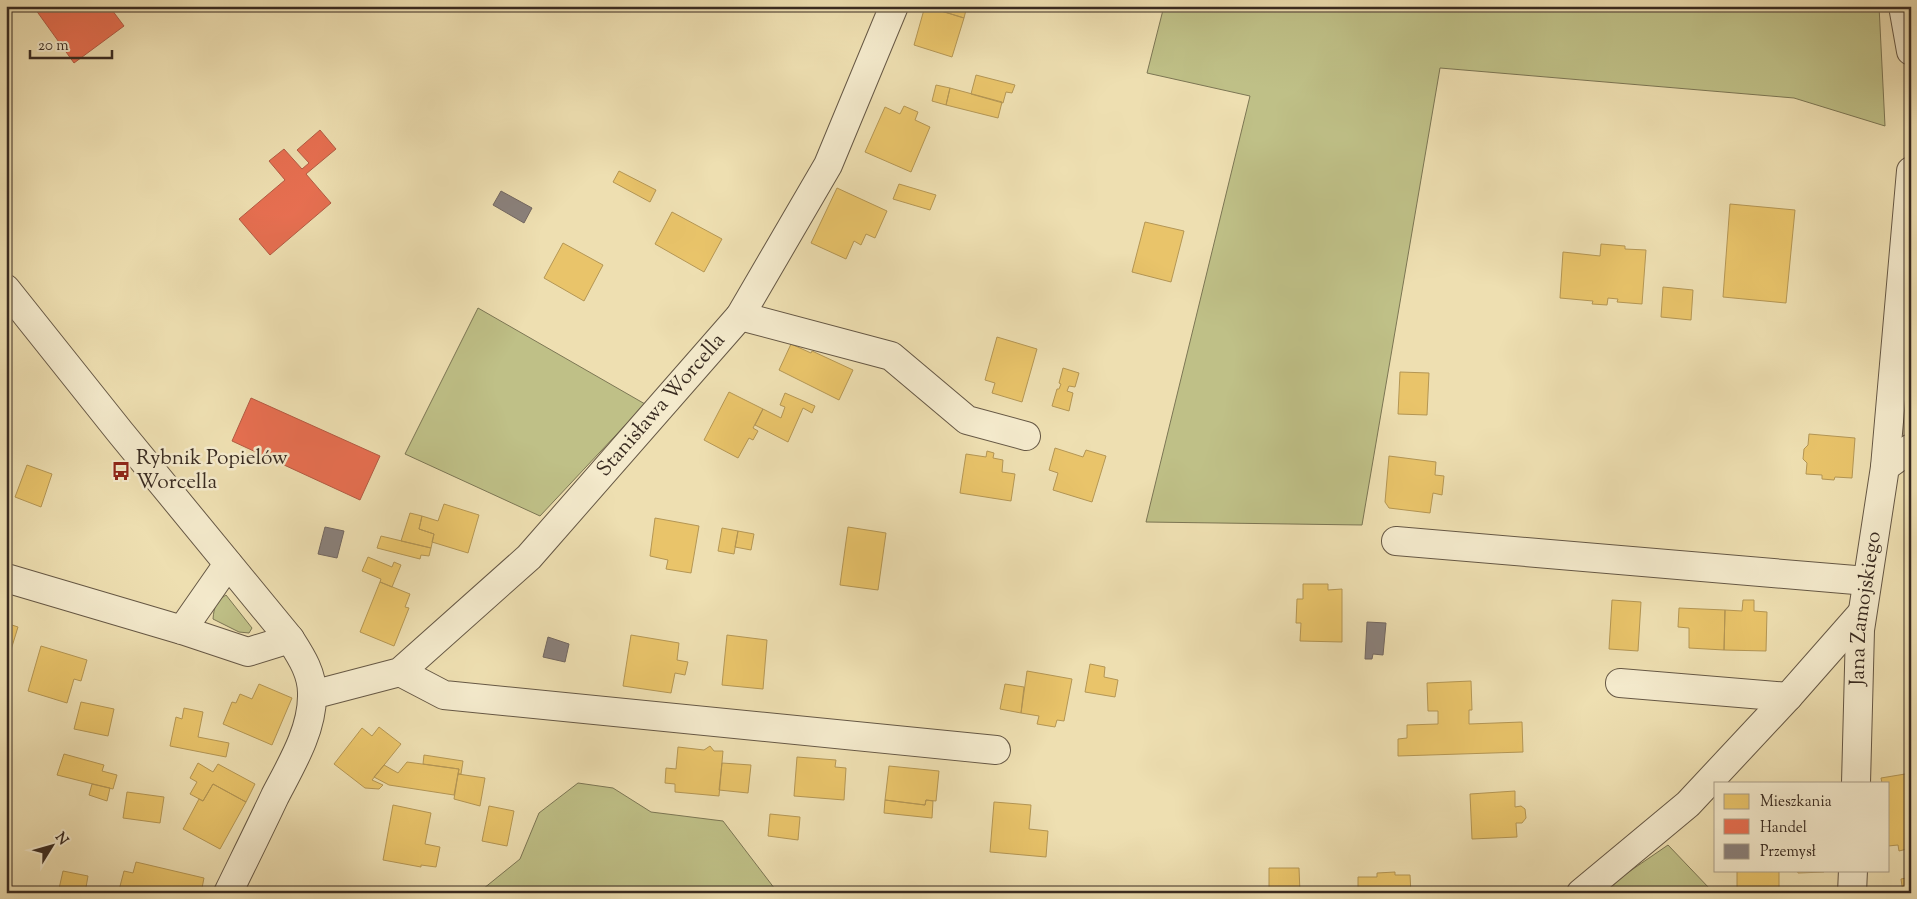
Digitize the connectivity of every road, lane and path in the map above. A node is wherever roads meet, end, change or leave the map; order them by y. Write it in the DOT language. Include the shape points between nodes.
graph roads {
  1 [pos="894,6"];
  2 [pos="1903,6"];
  3 [pos="1911,51"];
  4 [pos="1911,171"];
  5 [pos="6,289"];
  6 [pos="740,316"];
  7 [pos="1026,436"];
  8 [pos="1911,448"];
  9 [pos="1885,467"];
  10 [pos="1396,542"];
  11 [pos="228,564"];
  12 [pos="6,578"];
  13 [pos="1867,581"];
  14 [pos="1862,612"];
  15 [pos="182,630"];
  16 [pos="290,640"];
  17 [pos="400,672"];
  18 [pos="1620,683"];
  19 [pos="312,695"];
  20 [pos="1788,697"];
  21 [pos="996,750"];
  22 [pos="1856,782"];
  23 [pos="1853,872"];
  24 [pos="228,893"];
  25 [pos="1581,893"];
  26 [pos="1852,893"];
  1 -- 6 [label="street, Stanisława Worcella" via="828,165"];
  2 -- 3 [label="street"];
  4 -- 9 [label="street, Jana Zamojskiego"];
  5 -- 11 [label="street"];
  6 -- 7 [label="street" via="891,356 967,420"];
  6 -- 17 [label="street, Stanisława Worcella" via="529,557"];
  8 -- 9 [label="street"];
  9 -- 13 [label="street, Jana Zamojskiego"];
  10 -- 13 [label="street"];
  11 -- 15 [label="street"];
  11 -- 16 [label="street"];
  12 -- 15 [label="street"];
  13 -- 14 [label="street, Jana Zamojskiego"];
  14 -- 20 [label="street"];
  14 -- 22 [label="street, Jana Zamojskiego"];
  15 -- 16 [label="street" via="248,652"];
  16 -- 19 [label="street" via="306,666"];
  17 -- 19 [label="street, Stanisława Worcella"];
  17 -- 21 [label="street" via="444,695"];
  18 -- 20 [label="street"];
  19 -- 24 [label="street" via="304,736"];
  20 -- 25 [label="street" via="1688,804"];
  23 -- 26 [label="street"];
}
